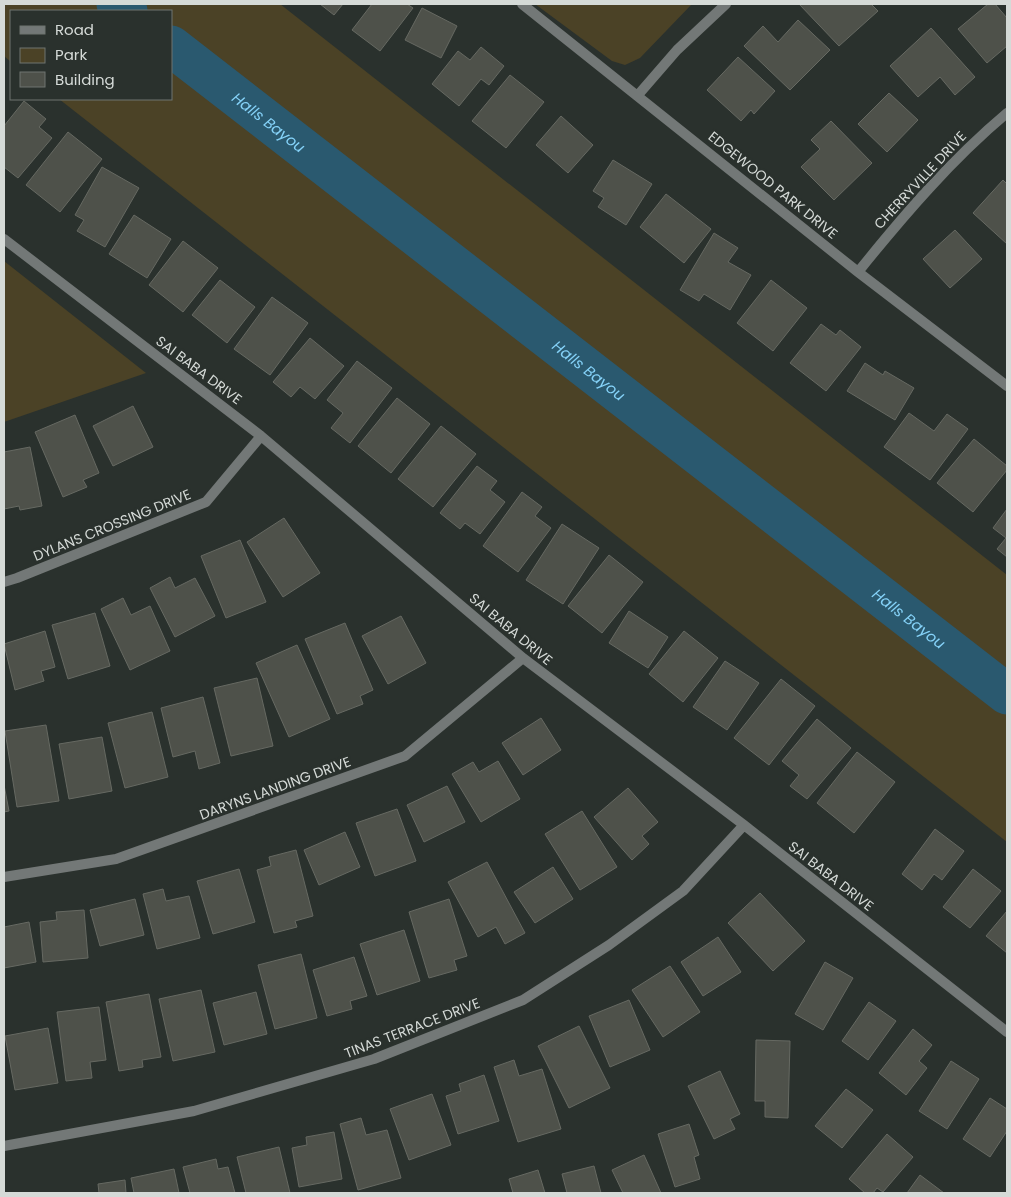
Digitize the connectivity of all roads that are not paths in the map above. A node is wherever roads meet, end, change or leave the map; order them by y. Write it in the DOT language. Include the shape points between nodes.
graph roads {
  1 [pos="522,4"];
  2 [pos="726,4"];
  3 [pos="638,95"];
  4 [pos="1007,113"];
  5 [pos="4,239"];
  6 [pos="858,272"];
  7 [pos="1007,386"];
  8 [pos="261,436"];
  9 [pos="4,582"];
  10 [pos="523,658"];
  11 [pos="744,825"];
  12 [pos="4,877"];
  13 [pos="1007,1032"];
  14 [pos="4,1146"];
  1 -- 3 [label="street, EDGEWOOD PARK DRIVE"];
  2 -- 3 [label="street" via="677,50"];
  3 -- 6 [label="street, EDGEWOOD PARK DRIVE"];
  4 -- 6 [label="street, CHERRYVILLE DRIVE" via="906,212"];
  5 -- 8 [label="street, SAI BABA DRIVE"];
  6 -- 7 [label="street, EDGEWOOD PARK DRIVE"];
  8 -- 9 [label="street, DYLANS CROSSING DRIVE" via="206,502"];
  8 -- 10 [label="street, SAI BABA DRIVE"];
  10 -- 11 [label="street, SAI BABA DRIVE"];
  10 -- 12 [label="street, DARYNS LANDING DRIVE" via="405,756 116,859"];
  11 -- 13 [label="street, SAI BABA DRIVE"];
  11 -- 14 [label="street, TINAS TERRACE DRIVE" via="683,891 609,945 523,1000 374,1059 194,1111"];
}
